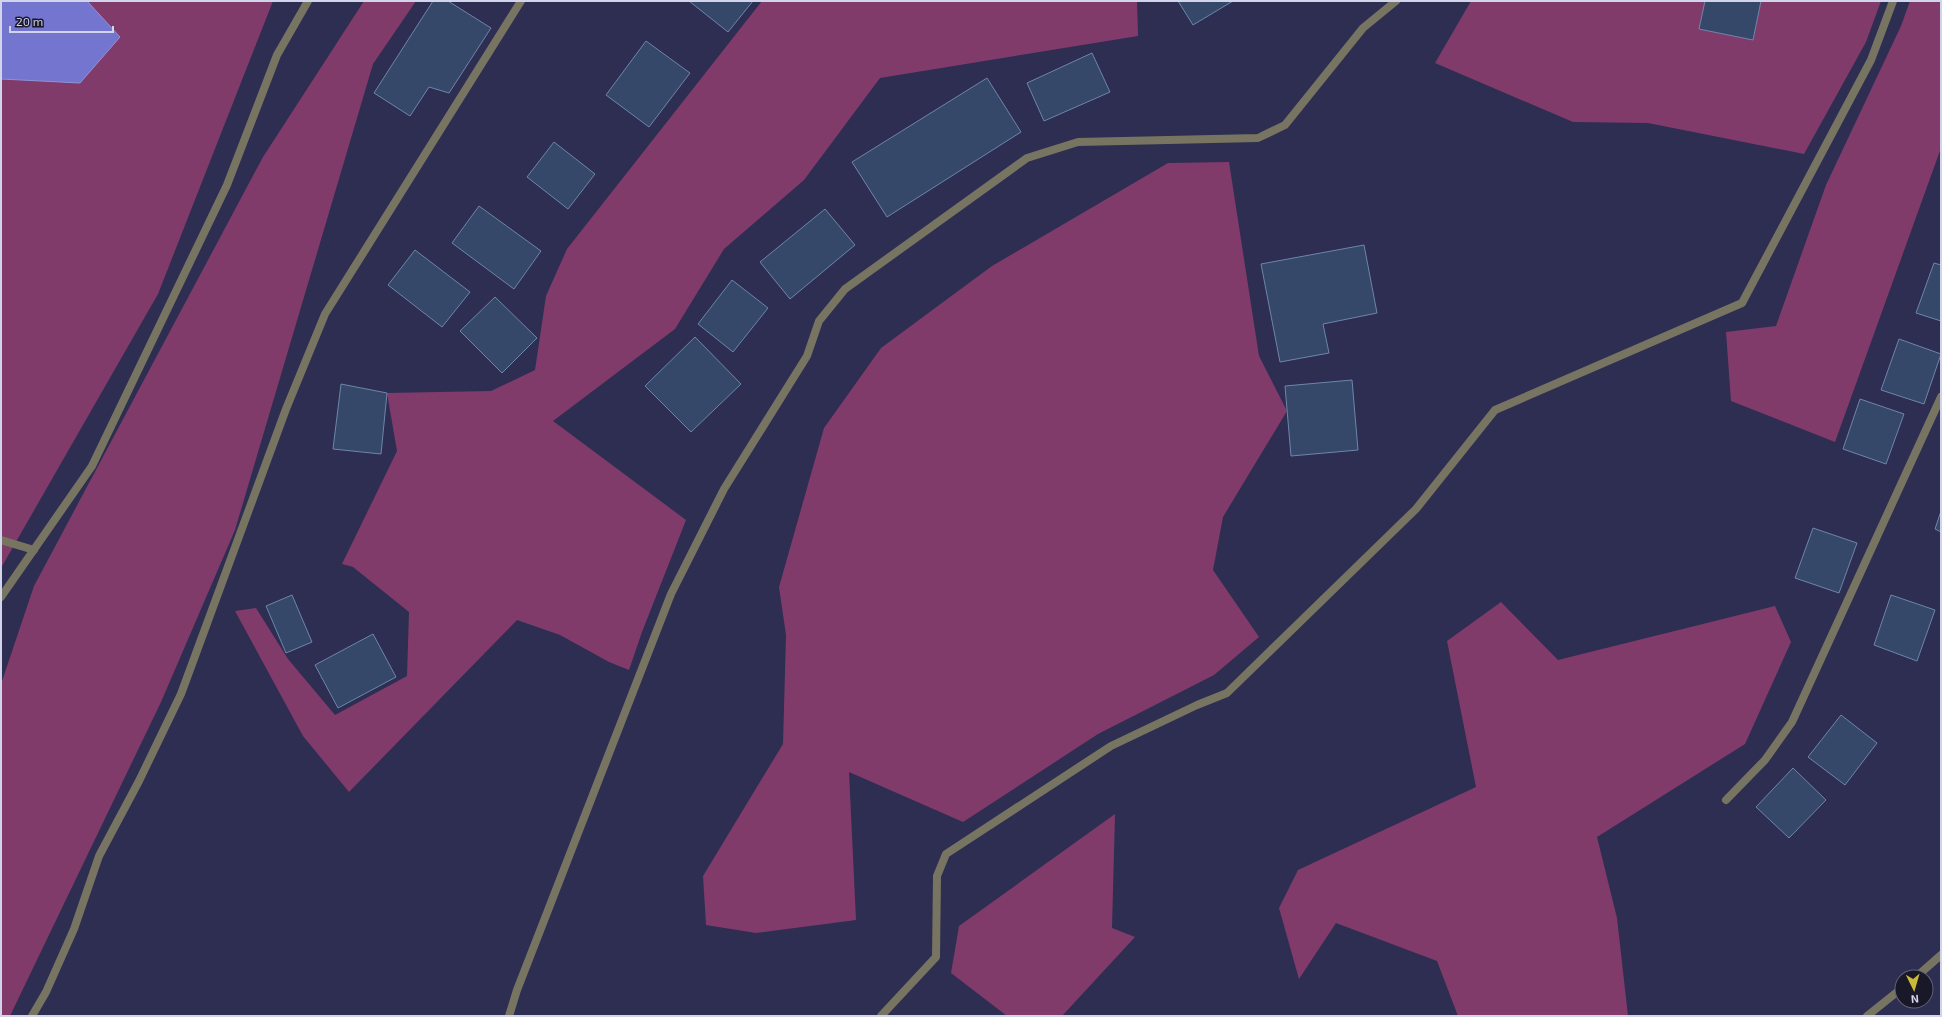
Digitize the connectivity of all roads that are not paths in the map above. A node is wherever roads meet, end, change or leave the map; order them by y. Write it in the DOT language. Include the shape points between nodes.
graph roads {
  1 [pos="308,1"];
  2 [pos="521,1"];
  3 [pos="1396,1"];
  4 [pos="1893,1"];
  5 [pos="1941,397"];
  6 [pos="1,540"];
  7 [pos="34,550"];
  8 [pos="1,597"];
  9 [pos="1726,800"];
  10 [pos="1941,955"];
  11 [pos="1925,969"];
  12 [pos="1894,994"];
  13 [pos="32,1016"];
  14 [pos="509,1016"];
  15 [pos="881,1016"];
  16 [pos="1867,1016"];
  1 -- 7 [label="street" via="277,55 227,185 92,466"];
  2 -- 13 [label="street" via="325,314 286,409 181,694 99,856 74,929 46,992"];
  3 -- 14 [label="street" via="1363,28 1284,125 1258,138 1078,142 1026,158 845,290 820,321 808,356 724,489 671,594"];
  4 -- 15 [label="street" via="1871,60 1742,303 1495,410 1416,509 1227,693 1111,746 946,854 937,876 936,957"];
  5 -- 9 [label="street" via="1792,722 1765,760"];
  6 -- 7 [label="street"];
  7 -- 8 [label="street"];
  10 -- 11 [label="street"];
  12 -- 16 [label="street"];
}
